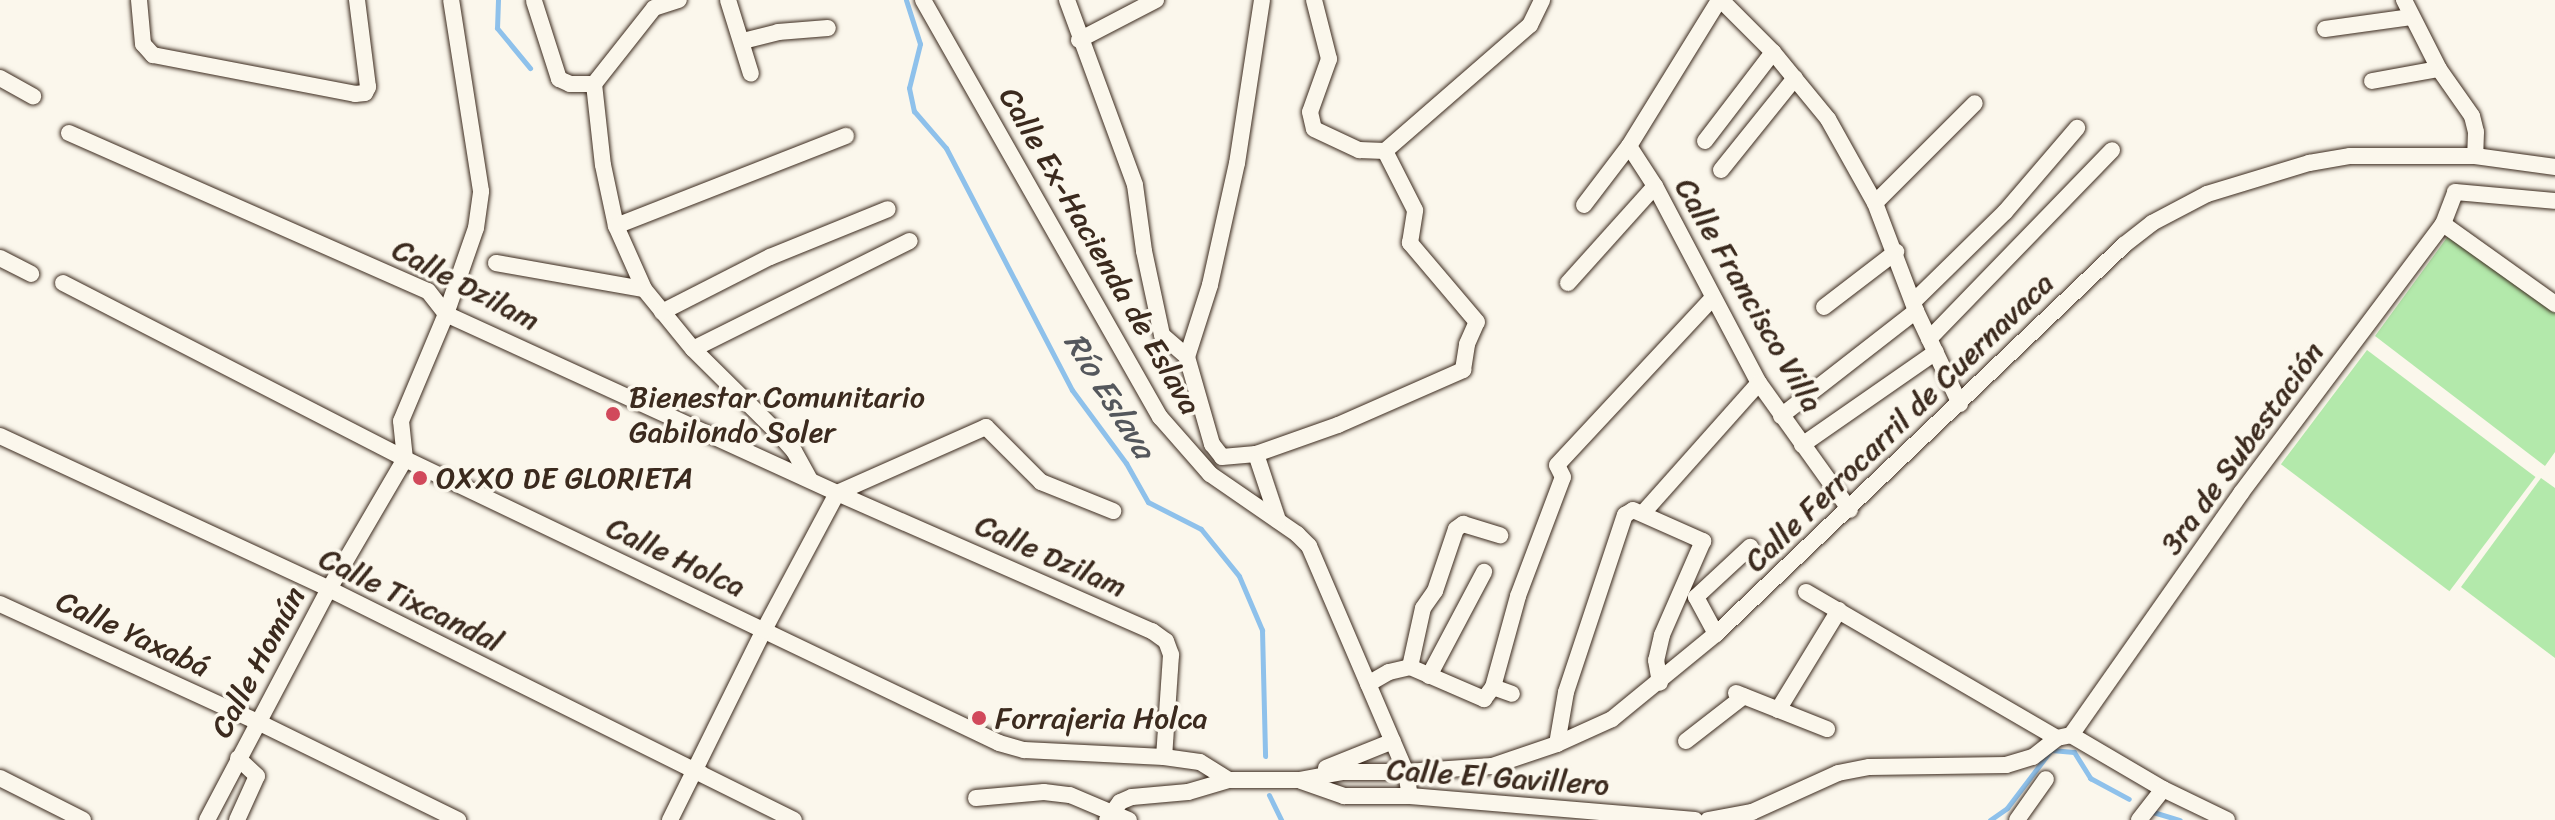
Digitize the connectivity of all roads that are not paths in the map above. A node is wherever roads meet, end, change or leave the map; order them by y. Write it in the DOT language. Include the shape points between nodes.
graph roads {
  1 [pos="139,0"];
  2 [pos="355,0"];
  3 [pos="451,0"];
  4 [pos="679,0"];
  5 [pos="728,0"];
  6 [pos="923,0"];
  7 [pos="1067,0"];
  8 [pos="1156,0"];
  9 [pos="1262,0"];
  10 [pos="1314,0"];
  11 [pos="1542,0"];
  12 [pos="1720,0"];
  13 [pos="2404,0"];
  14 [pos="534,1"];
  15 [pos="647,4"];
  16 [pos="2411,17"];
  17 [pos="828,28"];
  18 [pos="2325,29"];
  19 [pos="1079,40"];
  20 [pos="743,41"];
  21 [pos="1773,52"];
  22 [pos="2439,69"];
  23 [pos="751,74"];
  24 [pos="0,78"];
  25 [pos="1795,78"];
  26 [pos="2372,81"];
  27 [pos="594,84"];
  28 [pos="33,96"];
  29 [pos="1975,103"];
  30 [pos="2077,128"];
  31 [pos="69,133"];
  32 [pos="846,136"];
  33 [pos="1705,141"];
  34 [pos="1629,146"];
  35 [pos="2112,150"];
  36 [pos="1385,151"];
  37 [pos="2475,156"];
  38 [pos="2555,167"];
  39 [pos="1721,170"];
  40 [pos="1655,186"];
  41 [pos="2555,201"];
  42 [pos="1875,203"];
  43 [pos="1584,205"];
  44 [pos="888,209"];
  45 [pos="2443,224"];
  46 [pos="616,226"];
  47 [pos="910,241"];
  48 [pos="1896,252"];
  49 [pos="0,258"];
  50 [pos="496,263"];
  51 [pos="31,274"];
  52 [pos="63,283"];
  53 [pos="1568,283"];
  54 [pos="644,289"];
  55 [pos="1713,298"];
  56 [pos="2555,304"];
  57 [pos="1914,306"];
  58 [pos="1824,307"];
  59 [pos="662,312"];
  60 [pos="446,314"];
  61 [pos="1933,346"];
  62 [pos="693,349"];
  63 [pos="1187,357"];
  64 [pos="1759,383"];
  65 [pos="1960,404"];
  66 [pos="1781,416"];
  67 [pos="0,435"];
  68 [pos="1802,445"];
  69 [pos="1256,454"];
  70 [pos="405,459"];
  71 [pos="810,480"];
  72 [pos="837,493"];
  73 [pos="1850,510"];
  74 [pos="1113,511"];
  75 [pos="1638,511"];
  76 [pos="1278,520"];
  77 [pos="1500,535"];
  78 [pos="1750,547"];
  79 [pos="1484,572"];
  80 [pos="329,589"];
  81 [pos="1806,592"];
  82 [pos="0,604"];
  83 [pos="1839,610"];
  84 [pos="764,630"];
  85 [pos="1716,634"];
  86 [pos="1410,667"];
  87 [pos="1429,676"];
  88 [pos="1660,683"];
  89 [pos="1368,684"];
  90 [pos="1493,687"];
  91 [pos="1512,694"];
  92 [pos="1778,710"];
  93 [pos="258,722"];
  94 [pos="1827,729"];
  95 [pos="2064,737"];
  96 [pos="1393,741"];
  97 [pos="1686,741"];
  98 [pos="1557,744"];
  99 [pos="1164,757"];
  100 [pos="238,758"];
  101 [pos="692,771"];
  102 [pos="1406,772"];
  103 [pos="0,778"];
  104 [pos="2046,779"];
  105 [pos="1229,780"];
  106 [pos="1299,780"];
  107 [pos="2163,789"];
  108 [pos="1410,796"];
  109 [pos="976,798"];
  110 [pos="1110,816"];
  111 [pos="83,820"];
  112 [pos="207,820"];
  113 [pos="237,820"];
  114 [pos="458,820"];
  115 [pos="670,820"];
  116 [pos="794,820"];
  117 [pos="1129,820"];
  118 [pos="1695,820"];
  119 [pos="1708,820"];
  120 [pos="2017,820"];
  121 [pos="2139,820"];
  122 [pos="2227,820"];
  1 -- 2 [label="street" via="143,44 153,55 355,94 368,87"];
  3 -- 60 [label="street" via="481,191 476,228"];
  4 -- 15 [label="street"];
  5 -- 20 [label="street"];
  6 -- 76 [label="street, Calle Ex-Hacienda de Eslava" via="1160,417 1210,474"];
  7 -- 19 [label="street"];
  8 -- 19 [label="street"];
  9 -- 63 [label="street" via="1237,163 1210,285"];
  10 -- 36 [label="street" via="1329,59 1310,112 1314,129 1359,150"];
  11 -- 36 [label="street" via="1530,25"];
  12 -- 21 [label="street"];
  12 -- 34 [label="street"];
  13 -- 16 [label="street"];
  14 -- 27 [label="street" via="559,79"];
  15 -- 27 [label="street"];
  16 -- 18 [label="street"];
  16 -- 22 [label="street"];
  17 -- 20 [label="street"];
  19 -- 63 [label="street" via="1135,185 1162,335"];
  20 -- 23 [label="street"];
  21 -- 25 [label="street"];
  21 -- 33 [label="street"];
  22 -- 26 [label="street"];
  22 -- 37 [label="street" via="2472,116"];
  24 -- 28 [label="street"];
  25 -- 39 [label="street"];
  25 -- 42 [label="street" via="1828,119"];
  27 -- 46 [label="street"];
  29 -- 42 [label="street"];
  30 -- 57 [label="street"];
  31 -- 60 [label="street, Calle Dzilam" via="428,291"];
  32 -- 46 [label="street"];
  34 -- 40 [label="street, Calle Francisco Villa"];
  34 -- 43 [label="street"];
  35 -- 61 [label="street"];
  36 -- 69 [label="street" via="1415,210 1410,243 1477,322 1463,370"];
  37 -- 38 [label="street, Calle Ferrocarril de Cuernavaca"];
  37 -- 65 [label="street, Calle Ferrocarril de Cuernavaca" via="2350,156 2309,163 2239,182 2180,207 2124,245"];
  40 -- 53 [label="street"];
  40 -- 55 [label="street, Calle Francisco Villa"];
  41 -- 45 [label="street, 3ra de Subestación" via="2455,192"];
  42 -- 48 [label="street"];
  44 -- 59 [label="street" via="770,257"];
  45 -- 56 [label="street"];
  45 -- 95 [label="street, 3ra de Subestación"];
  46 -- 54 [label="street"];
  47 -- 62 [label="street"];
  48 -- 57 [label="street"];
  48 -- 58 [label="street"];
  49 -- 51 [label="street"];
  50 -- 54 [label="street"];
  52 -- 70 [label="street, Calle Holca"];
  54 -- 59 [label="street"];
  55 -- 64 [label="street, Calle Francisco Villa"];
  55 -- 90 [label="street" via="1557,465 1563,477 1518,596"];
  57 -- 61 [label="street"];
  57 -- 66 [label="street"];
  59 -- 62 [label="street"];
  60 -- 70 [label="street" via="401,421"];
  60 -- 71 [label="street, Calle Dzilam"];
  61 -- 65 [label="street"];
  61 -- 68 [label="street"];
  62 -- 71 [label="street" via="794,451"];
  63 -- 69 [label="street" via="1216,452 1231,459"];
  64 -- 66 [label="street, Calle Francisco Villa"];
  64 -- 75 [label="street"];
  65 -- 73 [label="street, Calle Ferrocarril de Cuernavaca"];
  66 -- 68 [label="street, Calle Francisco Villa"];
  67 -- 80 [label="street, Calle Tixcandal"];
  68 -- 73 [label="street, Calle Francisco Villa"];
  69 -- 76 [label="street"];
  70 -- 80 [label="street, Calle Homún"];
  70 -- 84 [label="street, Calle Holca"];
  71 -- 72 [label="street, Calle Dzilam"];
  72 -- 74 [label="street" via="986,427 1041,482"];
  72 -- 84 [label="street"];
  72 -- 99 [label="street, Calle Dzilam" via="1166,641 1172,672"];
  73 -- 85 [label="street, Calle Ferrocarril de Cuernavaca"];
  75 -- 88 [label="street" via="1700,537 1704,545 1662,635 1656,660"];
  75 -- 98 [label="street" via="1625,515 1570,677"];
  76 -- 89 [label="street, Calle Ex-Hacienda de Eslava" via="1309,546"];
  77 -- 86 [label="street" via="1463,524 1456,529 1435,591 1423,608"];
  78 -- 85 [label="street" via="1696,597"];
  79 -- 87 [label="street"];
  80 -- 93 [label="street, Calle Homún"];
  80 -- 101 [label="street, Calle Tixcandal"];
  81 -- 83 [label="street"];
  82 -- 93 [label="street, Calle Yaxabá"];
  83 -- 92 [label="street"];
  83 -- 95 [label="street"];
  84 -- 99 [label="street, Calle Holca" via="999,743 1024,750"];
  84 -- 101 [label="street"];
  85 -- 88 [label="street, Calle Ferrocarril de Cuernavaca"];
  86 -- 87 [label="street"];
  86 -- 89 [label="street"];
  87 -- 90 [label="street" via="1480,699"];
  88 -- 98 [label="street, Calle Ferrocarril de Cuernavaca" via="1612,719"];
  89 -- 96 [label="street, Calle Ex-Hacienda de Eslava"];
  90 -- 91 [label="street"];
  92 -- 94 [label="street"];
  92 -- 97 [label="street" via="1740,694"];
  93 -- 100 [label="street, Calle Homún"];
  93 -- 114 [label="street, Calle Yaxabá"];
  95 -- 107 [label="street"];
  95 -- 119 [label="street" via="2033,757 2006,765 1869,767 1838,773 1752,812"];
  96 -- 102 [label="street, Calle Ex-Hacienda de Eslava"];
  96 -- 106 [label="street"];
  98 -- 102 [label="street, Calle Ferrocarril de Cuernavaca" via="1492,766"];
  99 -- 105 [label="street" via="1200,762"];
  100 -- 112 [label="street, Calle Homún"];
  100 -- 113 [label="street" via="257,776"];
  101 -- 115 [label="street"];
  101 -- 116 [label="street, Calle Tixcandal"];
  102 -- 106 [label="street, Calle Ferrocarril de Cuernavaca" via="1343,772"];
  102 -- 108 [label="street, Calle Ex-Hacienda de Eslava"];
  103 -- 111 [label="street"];
  104 -- 120 [label="street"];
  105 -- 106 [label="street"];
  105 -- 110 [label="street" via="1188,792 1132,797"];
  106 -- 108 [label="street, Calle El Gavillero" via="1344,796"];
  107 -- 121 [label="street"];
  107 -- 122 [label="street"];
  108 -- 118 [label="street, Calle El Gavillero"];
  109 -- 110 [label="street" via="1070,795"];
  110 -- 117 [label="street"];
}
